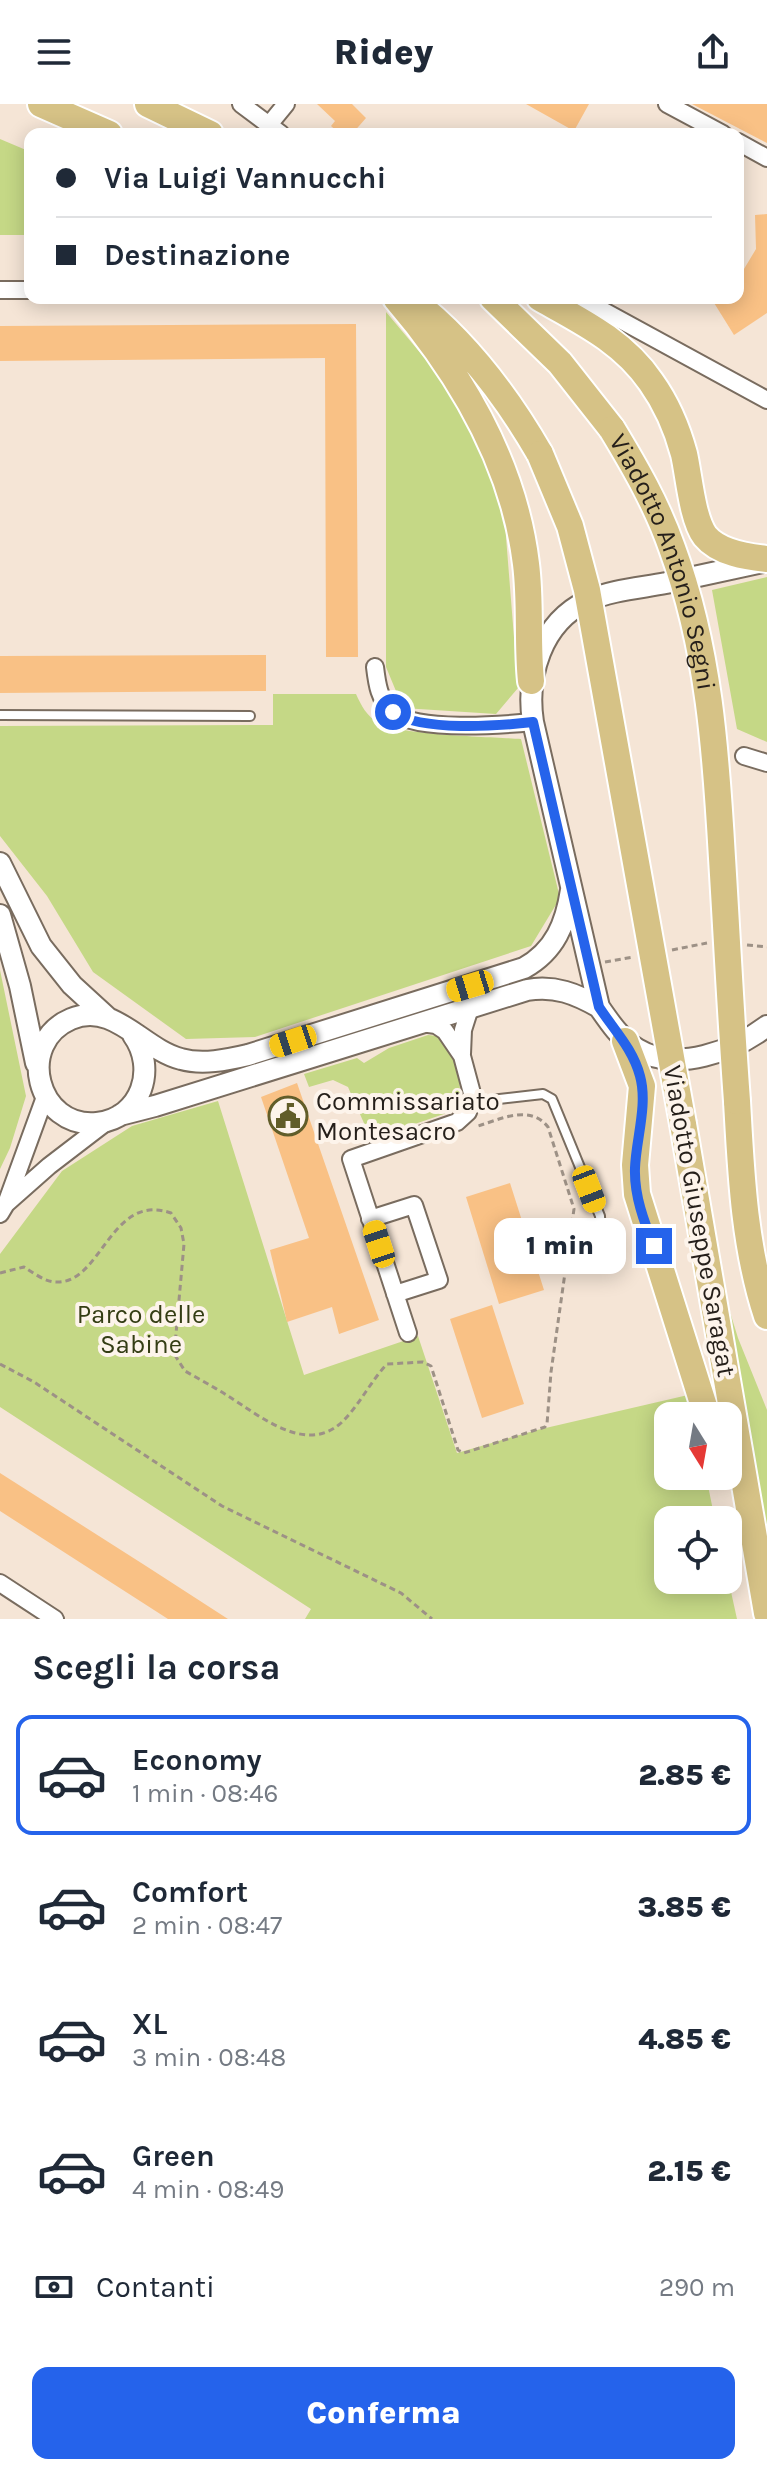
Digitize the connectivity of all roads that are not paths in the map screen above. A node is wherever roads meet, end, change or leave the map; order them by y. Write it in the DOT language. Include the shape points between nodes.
graph roads {
  1 [pos="41,104"];
  2 [pos="148,104"];
  3 [pos="241,104"];
  4 [pos="286,104"];
  5 [pos="667,104"];
  6 [pos="95,128"];
  7 [pos="198,128"];
  8 [pos="271,128"];
  9 [pos="275,128"];
  10 [pos="712,128"];
  11 [pos="744,145"];
  12 [pos="767,158"];
  13 [pos="0,290"];
  14 [pos="24,290"];
  15 [pos="401,304"];
  16 [pos="416,304"];
  17 [pos="499,304"];
  18 [pos="550,304"];
  19 [pos="591,304"];
  20 [pos="767,400"];
  21 [pos="767,560"];
  22 [pos="375,667"];
  23 [pos="531,681"];
  24 [pos="0,715"];
  25 [pos="250,716"];
  26 [pos="533,722"];
  27 [pos="744,756"];
  28 [pos="767,763"];
  29 [pos="720,827"];
  30 [pos="0,863"];
  31 [pos="571,890"];
  32 [pos="0,915"];
  33 [pos="599,1007"];
  34 [pos="470,1008"];
  35 [pos="108,1018"];
  36 [pos="421,1023"];
  37 [pos="767,1026"];
  38 [pos="133,1035"];
  39 [pos="625,1041"];
  40 [pos="462,1056"];
  41 [pos="37,1070"];
  42 [pos="45,1097"];
  43 [pos="473,1102"];
  44 [pos="114,1117"];
  45 [pos="3,1209"];
  46 [pos="370,1219"];
  47 [pos="602,1256"];
  48 [pos="395,1294"];
  49 [pos="767,1316"];
  50 [pos="408,1333"];
  51 [pos="703,1402"];
  52 [pos="730,1490"];
  53 [pos="0,1583"];
  54 [pos="766,1607"];
  55 [pos="55,1619"];
  1 -- 6 [label="main road"];
  2 -- 7 [label="main road"];
  3 -- 8 [label="street"];
  4 -- 9 [label="street"];
  5 -- 10 [label="street"];
  11 -- 12 [label="street"];
  13 -- 14 [label="street"];
  15 -- 23 [label="main road" via="464,392 504,471 525,553"];
  16 -- 54 [label="main road, Viadotto Giuseppe Saragat, bridge" via="480,364 540,454 586,581"];
  17 -- 29 [label="main road, Viadotto Antonio Segni, bridge" via="560,363 612,429 658,514 688,596 709,701"];
  18 -- 21 [label="main road" via="606,336 649,378 676,431 708,538 732,552"];
  19 -- 20 [label="street"];
  21 -- 23 [label="street" via="584,602 550,635"];
  22 -- 26 [label="street" via="381,697 400,717 476,727"];
  23 -- 26 [label="street"];
  24 -- 25 [label="lane"];
  26 -- 31 [label="street"];
  27 -- 28 [label="street"];
  29 -- 49 [label="main road, Viadotto Giuseppe Saragat, bridge" via="748,1233"];
  30 -- 35 [label="street" via="41,946"];
  31 -- 33 [label="street"];
  31 -- 38 [label="street" via="555,940 538,960 516,972 230,1059 180,1059"];
  32 -- 41 [label="street"];
  33 -- 34 [label="street" via="570,992 542,988"];
  33 -- 39 [label="street"];
  34 -- 36 [label="street"];
  34 -- 40 [label="street"];
  35 -- 38 [label="street"];
  35 -- 41 [label="street" via="83,1016 59,1026 42,1047"];
  36 -- 40 [label="street" via="445,1031"];
  36 -- 44 [label="street"];
  37 -- 39 [label="street" via="734,1045 686,1058 655,1057"];
  38 -- 44 [label="street" via="144,1055 145,1077 136,1099"];
  39 -- 51 [label="main road" via="642,1086 637,1194"];
  40 -- 43 [label="street"];
  41 -- 42 [label="street"];
  42 -- 44 [label="street" via="73,1120 93,1123"];
  42 -- 45 [label="street"];
  43 -- 46 [label="street" via="457,1122 351,1159"];
  43 -- 47 [label="lane" via="543,1094 552,1099 600,1216"];
  44 -- 45 [label="street"];
  46 -- 48 [label="street"];
  46 -- 48 [label="street" via="414,1205 439,1280"];
  48 -- 50 [label="street"];
  52 -- 54 [label="main road"];
  53 -- 55 [label="street"];
}
